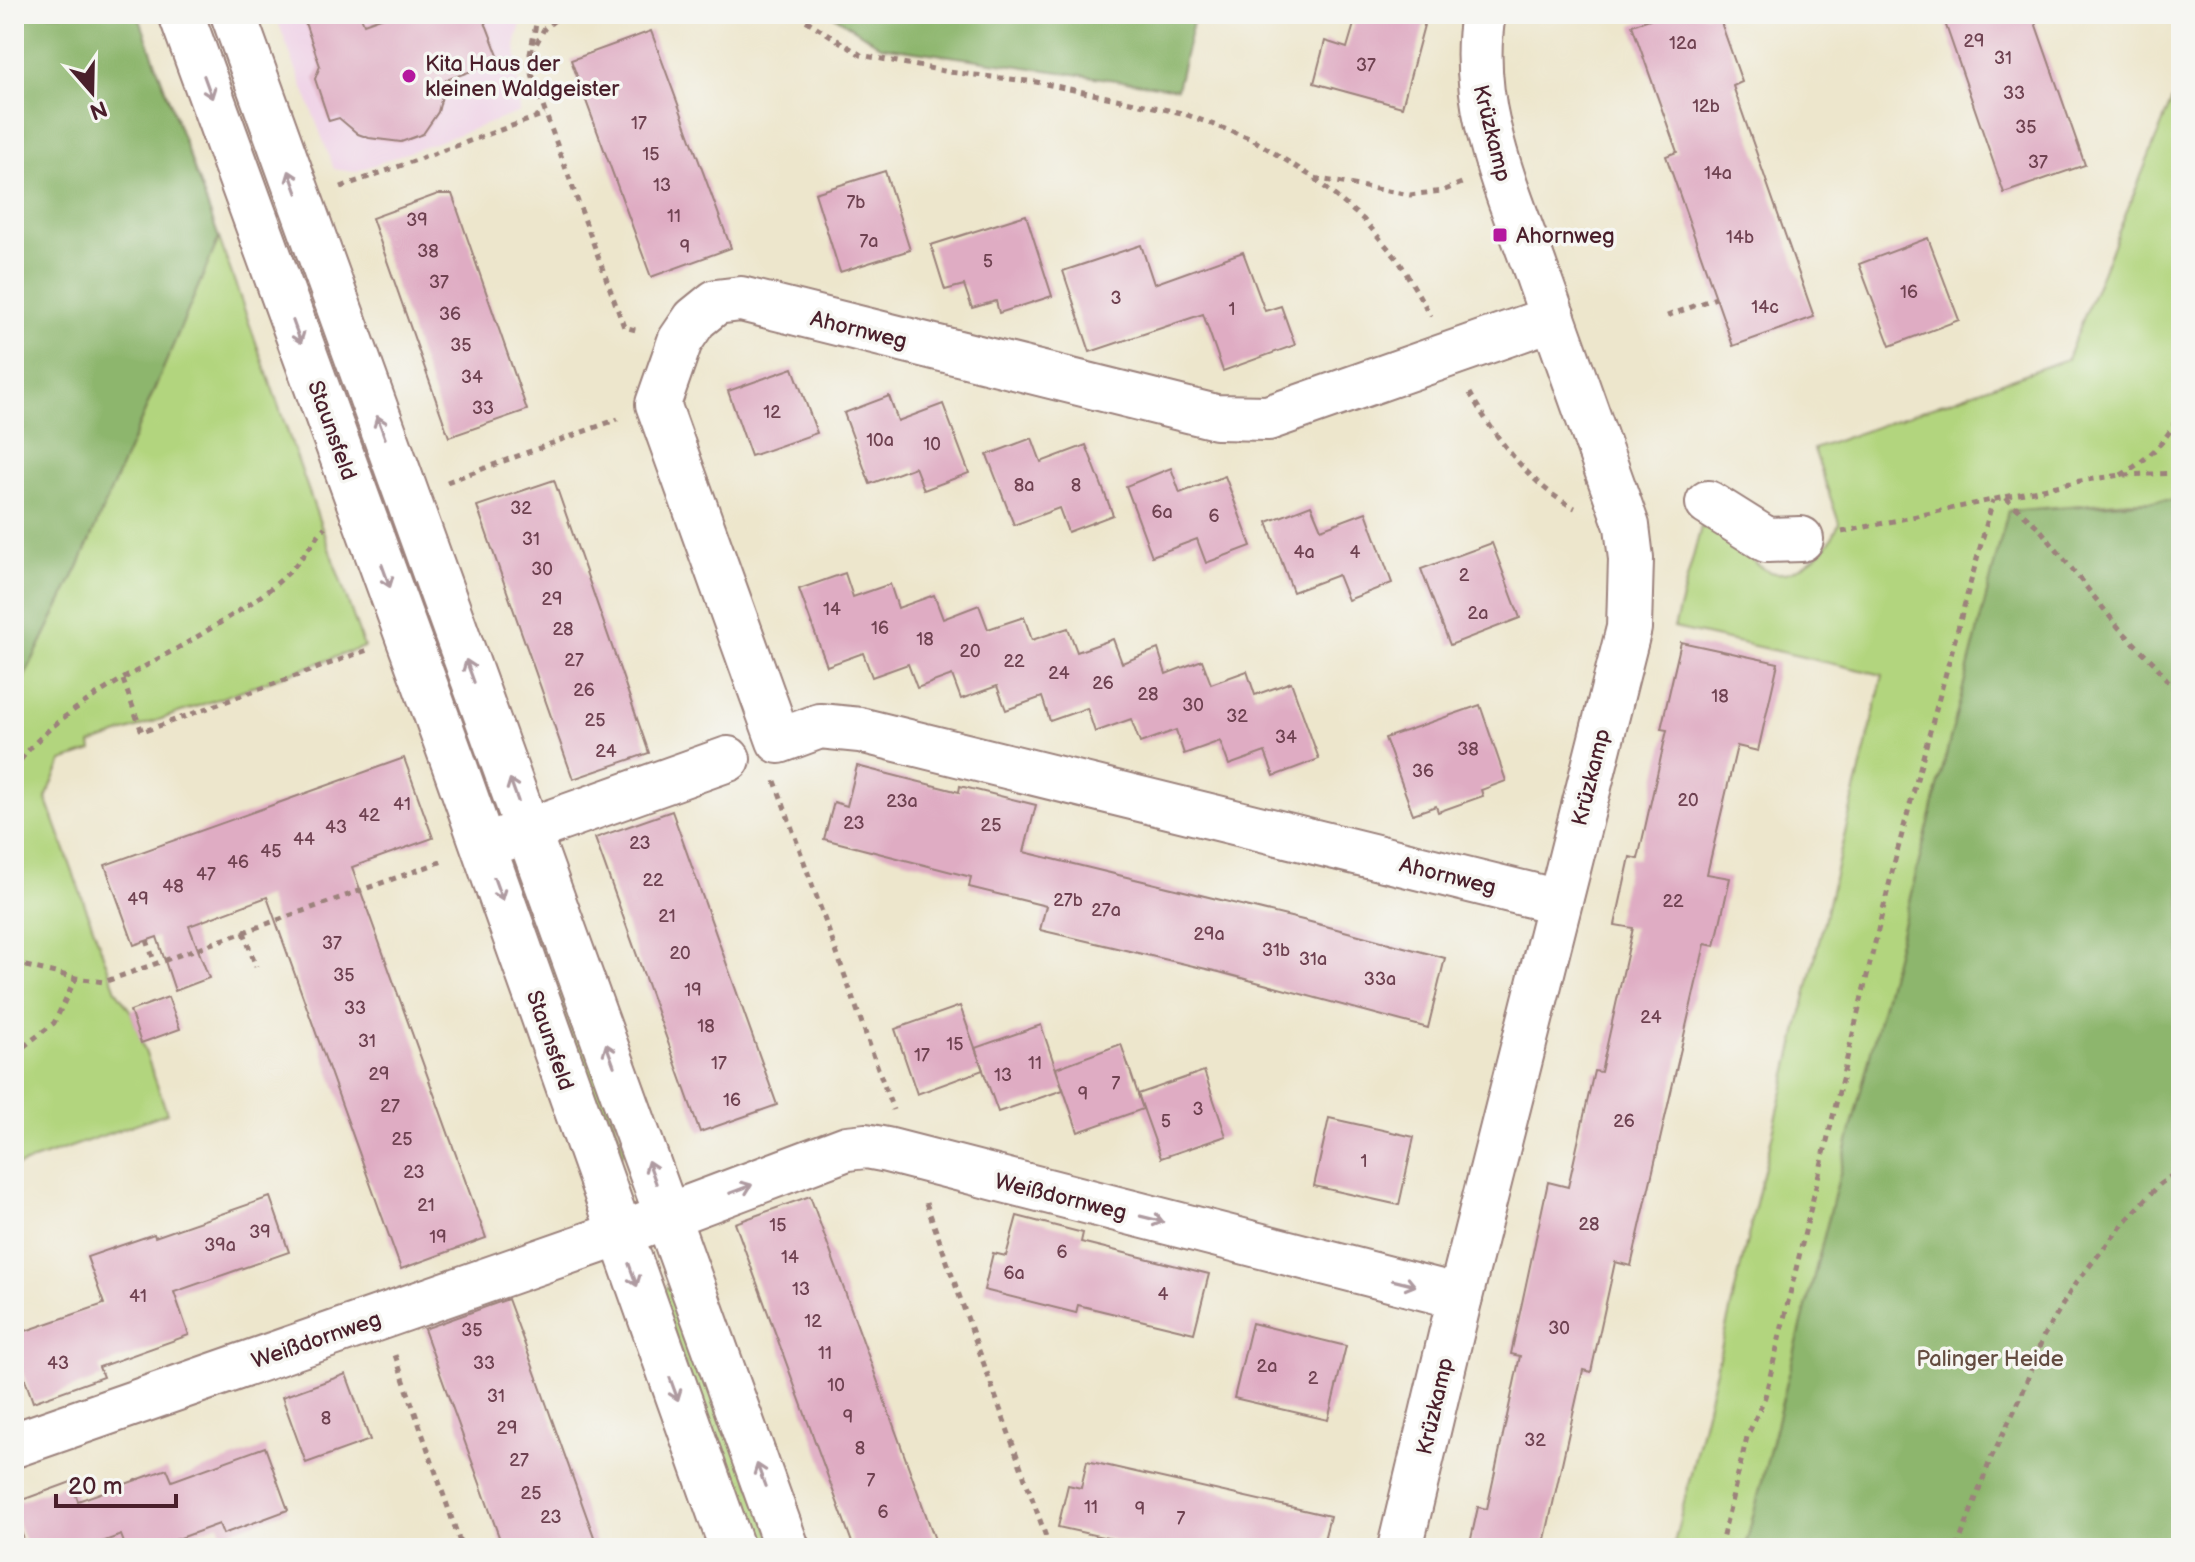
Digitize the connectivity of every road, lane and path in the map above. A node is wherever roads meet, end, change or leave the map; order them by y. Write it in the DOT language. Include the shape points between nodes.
graph roads {
  1 [pos="181,14"];
  2 [pos="233,14"];
  3 [pos="538,14"];
  4 [pos="562,14"];
  5 [pos="796,14"];
  6 [pos="1483,14"];
  7 [pos="529,59"];
  8 [pos="545,114"];
  9 [pos="1501,171"];
  10 [pos="1314,178"];
  11 [pos="329,191"];
  12 [pos="1716,298"];
  13 [pos="1667,316"];
  14 [pos="1432,318"];
  15 [pos="1553,318"];
  16 [pos="680,341"];
  17 [pos="1469,390"];
  18 [pos="658,404"];
  19 [pos="2181,411"];
  20 [pos="2181,473"];
  21 [pos="2121,475"];
  22 [pos="436,486"];
  23 [pos="2006,498"];
  24 [pos="1993,500"];
  25 [pos="1708,503"];
  26 [pos="1577,509"];
  27 [pos="336,523"];
  28 [pos="1801,539"];
  29 [pos="381,645"];
  30 [pos="123,680"];
  31 [pos="2181,698"];
  32 [pos="761,756"];
  33 [pos="14,770"];
  34 [pos="529,830"];
  35 [pos="467,852"];
  36 [pos="1559,902"];
  37 [pos="244,932"];
  38 [pos="147,940"];
  39 [pos="14,963"];
  40 [pos="155,964"];
  41 [pos="256,967"];
  42 [pos="76,978"];
  43 [pos="14,1054"];
  44 [pos="896,1118"];
  45 [pos="2181,1169"];
  46 [pos="923,1194"];
  47 [pos="668,1216"];
  48 [pos="619,1234"];
  49 [pos="1460,1297"];
  50 [pos="390,1343"];
  51 [pos="14,1445"];
  52 [pos="462,1548"];
  53 [pos="732,1548"];
  54 [pos="787,1548"];
  55 [pos="1050,1548"];
  56 [pos="1400,1548"];
  57 [pos="1720,1548"];
  58 [pos="1957,1548"];
  1 -- 35 [label="street, Staunsfeld, one-way"];
  34 -- 2 [label="street, Staunsfeld, one-way"];
  3 -- 7 [label="path"];
  4 -- 7 [label="path" via="544,29"];
  5 -- 10 [label="path" via="861,55 1036,82 1182,113 1252,139"];
  6 -- 9 [label="street, Krüzkamp" via="1478,73"];
  7 -- 8 [label="path"];
  8 -- 11 [label="path"];
  8 -- 16 [label="path" via="624,327"];
  9 -- 10 [label="path" via="1442,191 1410,195"];
  9 -- 15 [label="street, Krüzkamp"];
  10 -- 14 [label="path" via="1364,220 1399,261"];
  12 -- 13 [label="path"];
  15 -- 16 [label="street, Ahornweg" via="1268,418 1216,417 741,299 716,302"];
  15 -- 36 [label="street, Krüzkamp" via="1627,526 1631,559 1629,628"];
  16 -- 18 [label="street, Ahornweg"];
  17 -- 26 [label="path" via="1502,442 1563,503"];
  18 -- 22 [label="path"];
  18 -- 32 [label="street"];
  19 -- 21 [label="path" via="2145,461"];
  20 -- 21 [label="path"];
  21 -- 23 [label="path"];
  23 -- 24 [label="path"];
  23 -- 31 [label="path" via="2039,528"];
  24 -- 28 [label="path"];
  24 -- 57 [label="path" via="1896,856 1765,1397 1747,1437"];
  25 -- 28 [label="street" via="1767,540"];
  27 -- 30 [label="path" via="325,527 267,590"];
  29 -- 30 [label="path" via="142,732"];
  30 -- 33 [label="path" via="45,732"];
  32 -- 34 [label="street, Ahornweg"];
  32 -- 36 [label="street, Ahornweg" via="820,726 860,730"];
  32 -- 44 [label="path"];
  34 -- 35 [label="street"];
  47 -- 34 [label="street, Staunsfeld, one-way"];
  35 -- 37 [label="path"];
  35 -- 48 [label="street, Staunsfeld, one-way"];
  36 -- 49 [label="street, Krüzkamp"];
  37 -- 40 [label="path"];
  37 -- 41 [label="path"];
  38 -- 40 [label="path"];
  39 -- 42 [label="path"];
  40 -- 42 [label="path" via="104,982"];
  42 -- 43 [label="path" via="54,1023"];
  45 -- 58 [label="path" via="2124,1223 2075,1284 2043,1337"];
  46 -- 55 [label="path"];
  47 -- 48 [label="street"];
  47 -- 49 [label="street, Weißdornweg, one-way" via="847,1148 866,1146"];
  54 -- 47 [label="street, Staunsfeld, one-way"];
  48 -- 51 [label="street, Weißdornweg"];
  48 -- 53 [label="street, Staunsfeld, one-way"];
  49 -- 56 [label="street, Krüzkamp"];
  50 -- 52 [label="path"];
}
